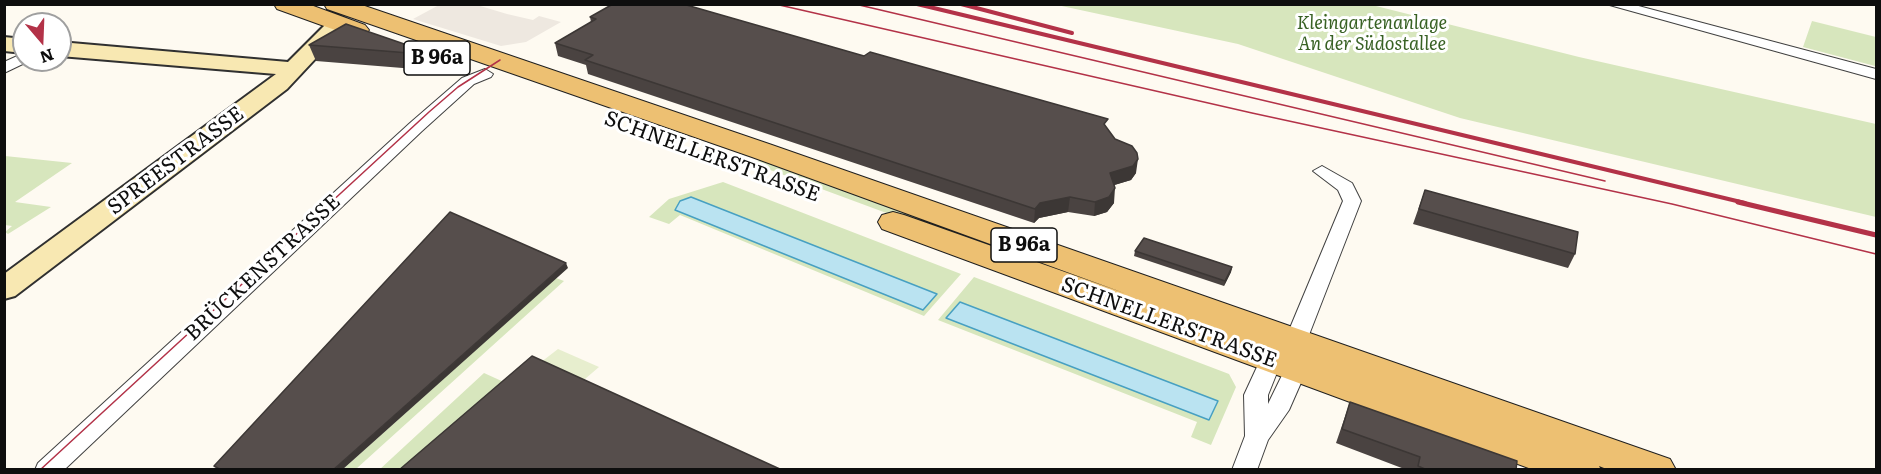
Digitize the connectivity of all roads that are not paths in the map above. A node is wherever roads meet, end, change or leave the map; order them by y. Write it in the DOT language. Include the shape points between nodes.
graph roads {
  1 [pos="285,4"];
  2 [pos="1613,4"];
  3 [pos="336,14"];
  4 [pos="72,50"];
  5 [pos="513,64"];
  6 [pos="295,69"];
  7 [pos="486,74"];
  8 [pos="1876,74"];
  9 [pos="1322,171"];
  10 [pos="6,287"];
  11 [pos="1288,356"];
  12 [pos="47,470"];
  13 [pos="1244,470"];
  14 [pos="1581,470"];
  15 [pos="1656,470"];
  1 -- 3 [label="main road, B 96a"];
  2 -- 8 [label="street"];
  3 -- 5 [label="main road, B 96a"];
  3 -- 6 [label="main road, SPREESTRASSE"];
  3 -- 7 [label="main road, B 96a"];
  4 -- 6 [label="main road"];
  5 -- 7 [label="main road"];
  5 -- 11 [label="main road, SCHNELLERSTRASSE / B 96a"];
  6 -- 10 [label="main road, SPREESTRASSE"];
  7 -- 11 [label="main road, SCHNELLERSTRASSE / B 96a"];
  7 -- 12 [label="street, BRÜCKENSTRASSE" via="468,81 416,127"];
  9 -- 11 [label="street, SCHNELLERSTRASSE" via="1346,187 1352,201"];
  11 -- 13 [label="street" via="1281,404 1257,436"];
  11 -- 14 [label="main road, SCHNELLERSTRASSE / B 96a"];
  11 -- 15 [label="main road, SCHNELLERSTRASSE / B 96a"];
}
